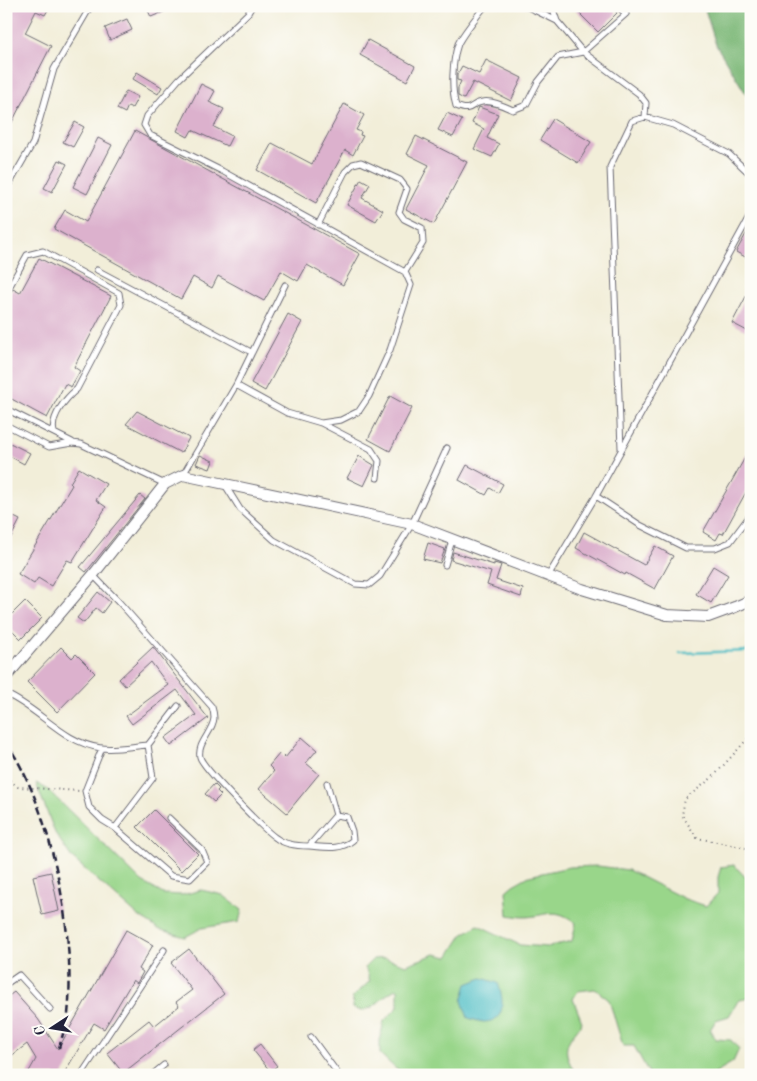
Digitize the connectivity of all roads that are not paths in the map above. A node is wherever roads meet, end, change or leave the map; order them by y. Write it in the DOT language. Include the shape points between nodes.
graph roads {
  1 [pos="92,6"];
  2 [pos="252,6"];
  3 [pos="485,6"];
  4 [pos="526,6"];
  5 [pos="552,6"];
  6 [pos="617,6"];
  7 [pos="557,21"];
  8 [pos="583,52"];
  9 [pos="645,117"];
  10 [pos="751,175"];
  11 [pos="6,190"];
  12 [pos="751,214"];
  13 [pos="318,225"];
  14 [pos="97,270"];
  15 [pos="405,272"];
  16 [pos="284,285"];
  17 [pos="6,293"];
  18 [pos="252,352"];
  19 [pos="236,385"];
  20 [pos="6,409"];
  21 [pos="321,423"];
  22 [pos="6,425"];
  23 [pos="54,432"];
  24 [pos="72,443"];
  25 [pos="447,448"];
  26 [pos="622,448"];
  27 [pos="183,475"];
  28 [pos="378,478"];
  29 [pos="166,484"];
  30 [pos="225,484"];
  31 [pos="596,496"];
  32 [pos="751,514"];
  33 [pos="412,524"];
  34 [pos="452,540"];
  35 [pos="445,565"];
  36 [pos="93,575"];
  37 [pos="548,576"];
  38 [pos="751,600"];
  39 [pos="6,677"];
  40 [pos="6,694"];
  41 [pos="178,706"];
  42 [pos="148,745"];
  43 [pos="102,748"];
  44 [pos="327,783"];
  45 [pos="336,815"];
  46 [pos="169,818"];
  47 [pos="115,828"];
  48 [pos="309,846"];
  49 [pos="164,950"];
  50 [pos="6,984"];
  51 [pos="50,1010"];
  52 [pos="311,1037"];
  53 [pos="164,1066"];
  54 [pos="81,1075"];
  55 [pos="152,1075"];
  56 [pos="339,1075"];
  1 -- 11 [label="lane" via="54,69 33,143"];
  2 -- 13 [label="lane" via="179,80 147,116 144,125 150,135"];
  3 -- 8 [label="lane" via="458,43 454,62 453,98 456,106 464,109 481,102 495,102 513,110 526,105 538,82 558,57"];
  4 -- 7 [label="lane"];
  5 -- 7 [label="lane"];
  6 -- 8 [label="lane" via="626,14"];
  7 -- 8 [label="lane"];
  8 -- 9 [label="lane" via="639,94 646,103"];
  9 -- 10 [label="lane" via="673,125 729,154"];
  9 -- 26 [label="lane" via="632,121 610,168"];
  12 -- 26 [label="lane"];
  13 -- 15 [label="lane"];
  13 -- 15 [label="lane" via="345,172 353,164 361,162 400,180 407,189 399,212 404,219 422,228 423,243"];
  14 -- 18 [label="lane"];
  15 -- 21 [label="lane" via="411,286 390,350 369,396 359,411 341,420"];
  16 -- 18 [label="lane"];
  17 -- 23 [label="lane" via="27,255 43,251 119,293 122,305 77,388 54,419"];
  18 -- 19 [label="lane"];
  19 -- 21 [label="lane" via="287,414"];
  19 -- 27 [label="lane"];
  20 -- 23 [label="lane"];
  21 -- 28 [label="lane" via="371,449 379,461"];
  22 -- 24 [label="lane" via="49,447"];
  23 -- 24 [label="lane"];
  24 -- 29 [label="lane" via="81,444"];
  25 -- 33 [label="lane"];
  26 -- 31 [label="lane"];
  27 -- 29 [label="street"];
  27 -- 30 [label="street"];
  29 -- 36 [label="street"];
  30 -- 33 [label="street"];
  30 -- 33 [label="lane" via="240,509 274,540 355,584 369,585 380,576"];
  31 -- 32 [label="lane" via="640,525 686,548 715,548 730,542"];
  31 -- 37 [label="lane"];
  33 -- 34 [label="street"];
  34 -- 35 [label="lane"];
  34 -- 37 [label="street"];
  36 -- 39 [label="street"];
  36 -- 48 [label="lane" via="212,707 214,719 200,748 200,758 217,781 276,838 295,846"];
  37 -- 38 [label="street" via="667,615 708,617"];
  40 -- 43 [label="lane" via="22,701 68,737"];
  41 -- 42 [label="lane"];
  42 -- 43 [label="lane"];
  42 -- 47 [label="lane" via="153,778"];
  43 -- 47 [label="lane" via="85,791 89,807"];
  44 -- 45 [label="lane"];
  45 -- 48 [label="lane"];
  45 -- 48 [label="lane" via="347,817 352,840 347,845 332,848"];
  46 -- 47 [label="lane" via="202,850 207,862 190,879 171,876"];
  49 -- 54 [label="lane"];
  50 -- 51 [label="lane" via="20,975"];
  52 -- 56 [label="lane"];
  53 -- 55 [label="lane"];
}
